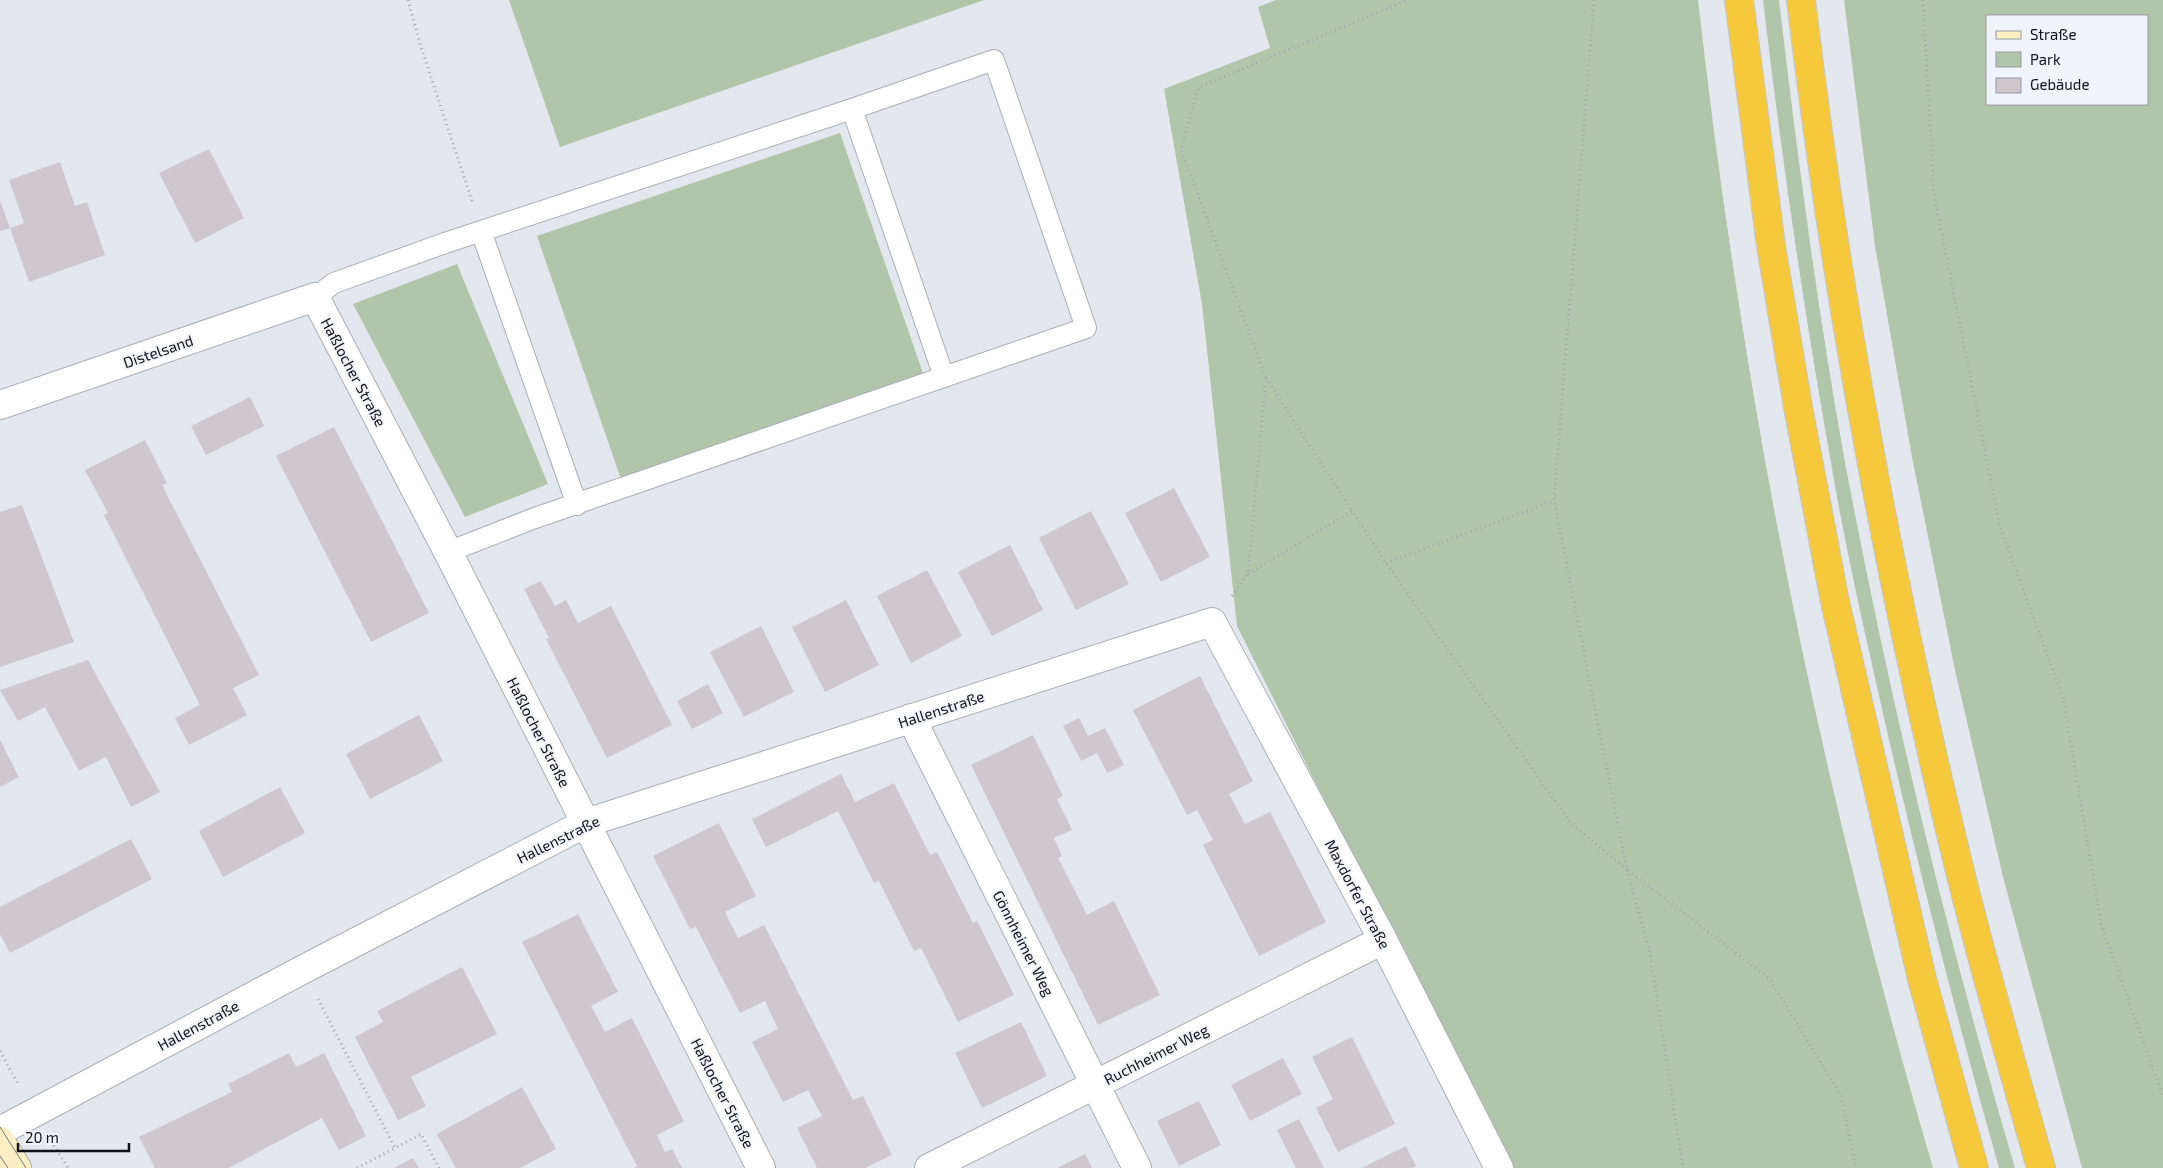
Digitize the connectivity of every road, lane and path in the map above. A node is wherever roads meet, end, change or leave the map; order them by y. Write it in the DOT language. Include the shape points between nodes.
graph roads {
  1 [pos="408,0"];
  2 [pos="1408,0"];
  3 [pos="1594,0"];
  4 [pos="1739,0"];
  5 [pos="1801,0"];
  6 [pos="1923,0"];
  7 [pos="852,109"];
  8 [pos="481,231"];
  9 [pos="315,297"];
  10 [pos="944,377"];
  11 [pos="1266,378"];
  12 [pos="0,405"];
  13 [pos="1554,501"];
  14 [pos="577,505"];
  15 [pos="1352,511"];
  16 [pos="448,552"];
  17 [pos="1386,563"];
  18 [pos="1248,574"];
  19 [pos="1212,622"];
  20 [pos="911,718"];
  21 [pos="586,823"];
  22 [pos="1627,870"];
  23 [pos="1382,940"];
  24 [pos="302,970"];
  25 [pos="1095,1084"];
  26 [pos="2163,1097"];
  27 [pos="0,1131"];
  28 [pos="0,1141"];
  29 [pos="395,1148"];
  30 [pos="17,1168"];
  31 [pos="357,1168"];
  32 [pos="439,1168"];
  33 [pos="762,1168"];
  34 [pos="929,1168"];
  35 [pos="1137,1168"];
  36 [pos="1500,1168"];
  37 [pos="1683,1168"];
  38 [pos="1856,1168"];
  39 [pos="1974,1168"];
  40 [pos="2042,1168"];
  1 -- 8 [label="path"];
  2 -- 11 [label="path" via="1199,87 1181,149"];
  3 -- 13 [label="path"];
  4 -- 39 [label="highway" via="1771,246 1835,602 1922,979"];
  5 -- 40 [label="highway" via="1829,215 1851,352 1921,707 1978,943"];
  6 -- 26 [label="path" via="1934,194 2000,527 2063,697 2101,924"];
  7 -- 8 [label="lane"];
  7 -- 10 [label="lane"];
  7 -- 10 [label="lane" via="994,60 1086,328"];
  8 -- 9 [label="lane" via="334,283"];
  8 -- 14 [label="lane"];
  9 -- 12 [label="street, Distelsand"];
  9 -- 16 [label="street, Haßlocher Straße"];
  10 -- 14 [label="lane"];
  11 -- 15 [label="path"];
  11 -- 18 [label="path"];
  13 -- 17 [label="path"];
  13 -- 22 [label="path"];
  14 -- 16 [label="lane"];
  15 -- 17 [label="path"];
  15 -- 18 [label="path"];
  16 -- 21 [label="street, Haßlocher Straße"];
  17 -- 22 [label="path" via="1570,822"];
  18 -- 19 [label="path"];
  19 -- 20 [label="street, Hallenstraße"];
  19 -- 23 [label="street, Maxdorfer Straße"];
  20 -- 21 [label="street, Hallenstraße"];
  20 -- 25 [label="street, Gönnheimer Weg"];
  21 -- 24 [label="street, Hallenstraße"];
  21 -- 33 [label="street, Haßlocher Straße"];
  22 -- 37 [label="path" via="1650,953"];
  22 -- 38 [label="path" via="1769,978 1841,1095"];
  23 -- 25 [label="street, Ruchheimer Weg"];
  23 -- 36 [label="street, Maxdorfer Straße"];
  24 -- 27 [label="street, Hallenstraße"];
  24 -- 29 [label="path"];
  25 -- 34 [label="street, Ruchheimer Weg"];
  25 -- 35 [label="street, Gönnheimer Weg"];
  28 -- 30 [label="main road"];
  29 -- 31 [label="path"];
  29 -- 32 [label="path" via="421,1134"];
}
